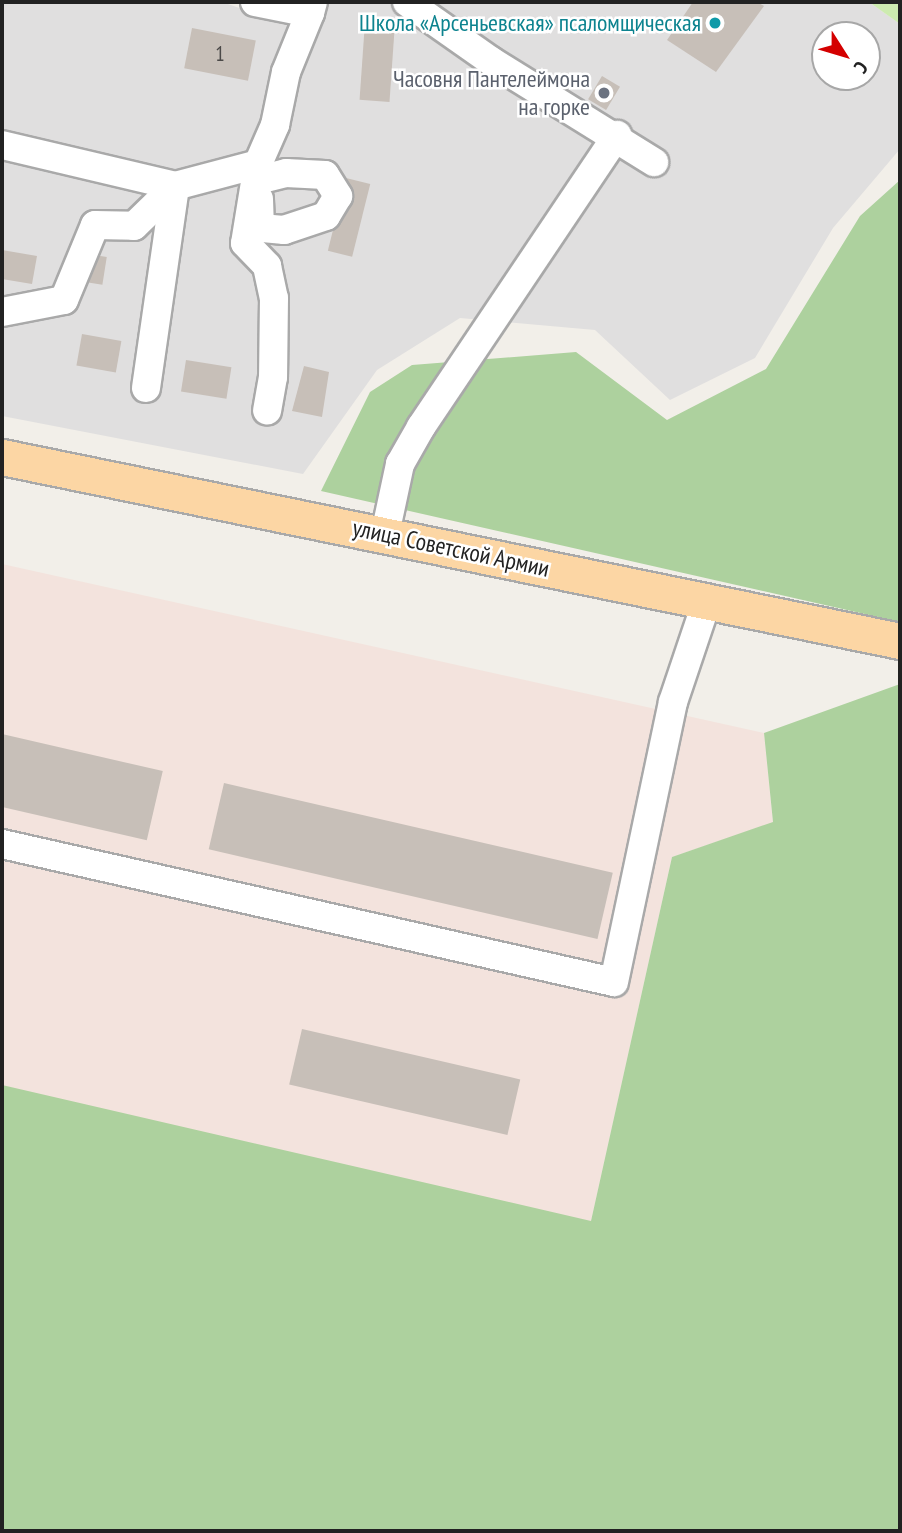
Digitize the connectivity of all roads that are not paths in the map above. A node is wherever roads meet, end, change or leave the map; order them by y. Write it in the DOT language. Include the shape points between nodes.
graph roads {
  1 [pos="255,2"];
  2 [pos="407,2"];
  3 [pos="312,8"];
  4 [pos="617,135"];
  5 [pos="2,145"];
  6 [pos="654,162"];
  7 [pos="258,172"];
  8 [pos="175,186"];
  9 [pos="2,312"];
  10 [pos="146,388"];
  11 [pos="267,411"];
  12 [pos="2,457"];
  13 [pos="385,534"];
  14 [pos="707,601"];
  15 [pos="900,641"];
  16 [pos="2,844"];
  1 -- 3 [label="lane"];
  2 -- 4 [label="lane" via="491,61"];
  3 -- 7 [label="lane" via="286,72 275,125"];
  4 -- 6 [label="lane"];
  4 -- 13 [label="lane" via="421,427 400,464"];
  5 -- 8 [label="lane"];
  7 -- 8 [label="lane"];
  7 -- 11 [label="lane" via="245,243 267,266 274,298 273,377"];
  8 -- 9 [label="lane" via="134,226 94,225 64,300"];
  8 -- 10 [label="lane"];
  12 -- 13 [label="main road, улица Советской Армии"];
  13 -- 14 [label="main road, улица Советской Армии"];
  14 -- 15 [label="main road, улица Советской Армии"];
  14 -- 16 [label="lane" via="673,702 614,982"];
}
